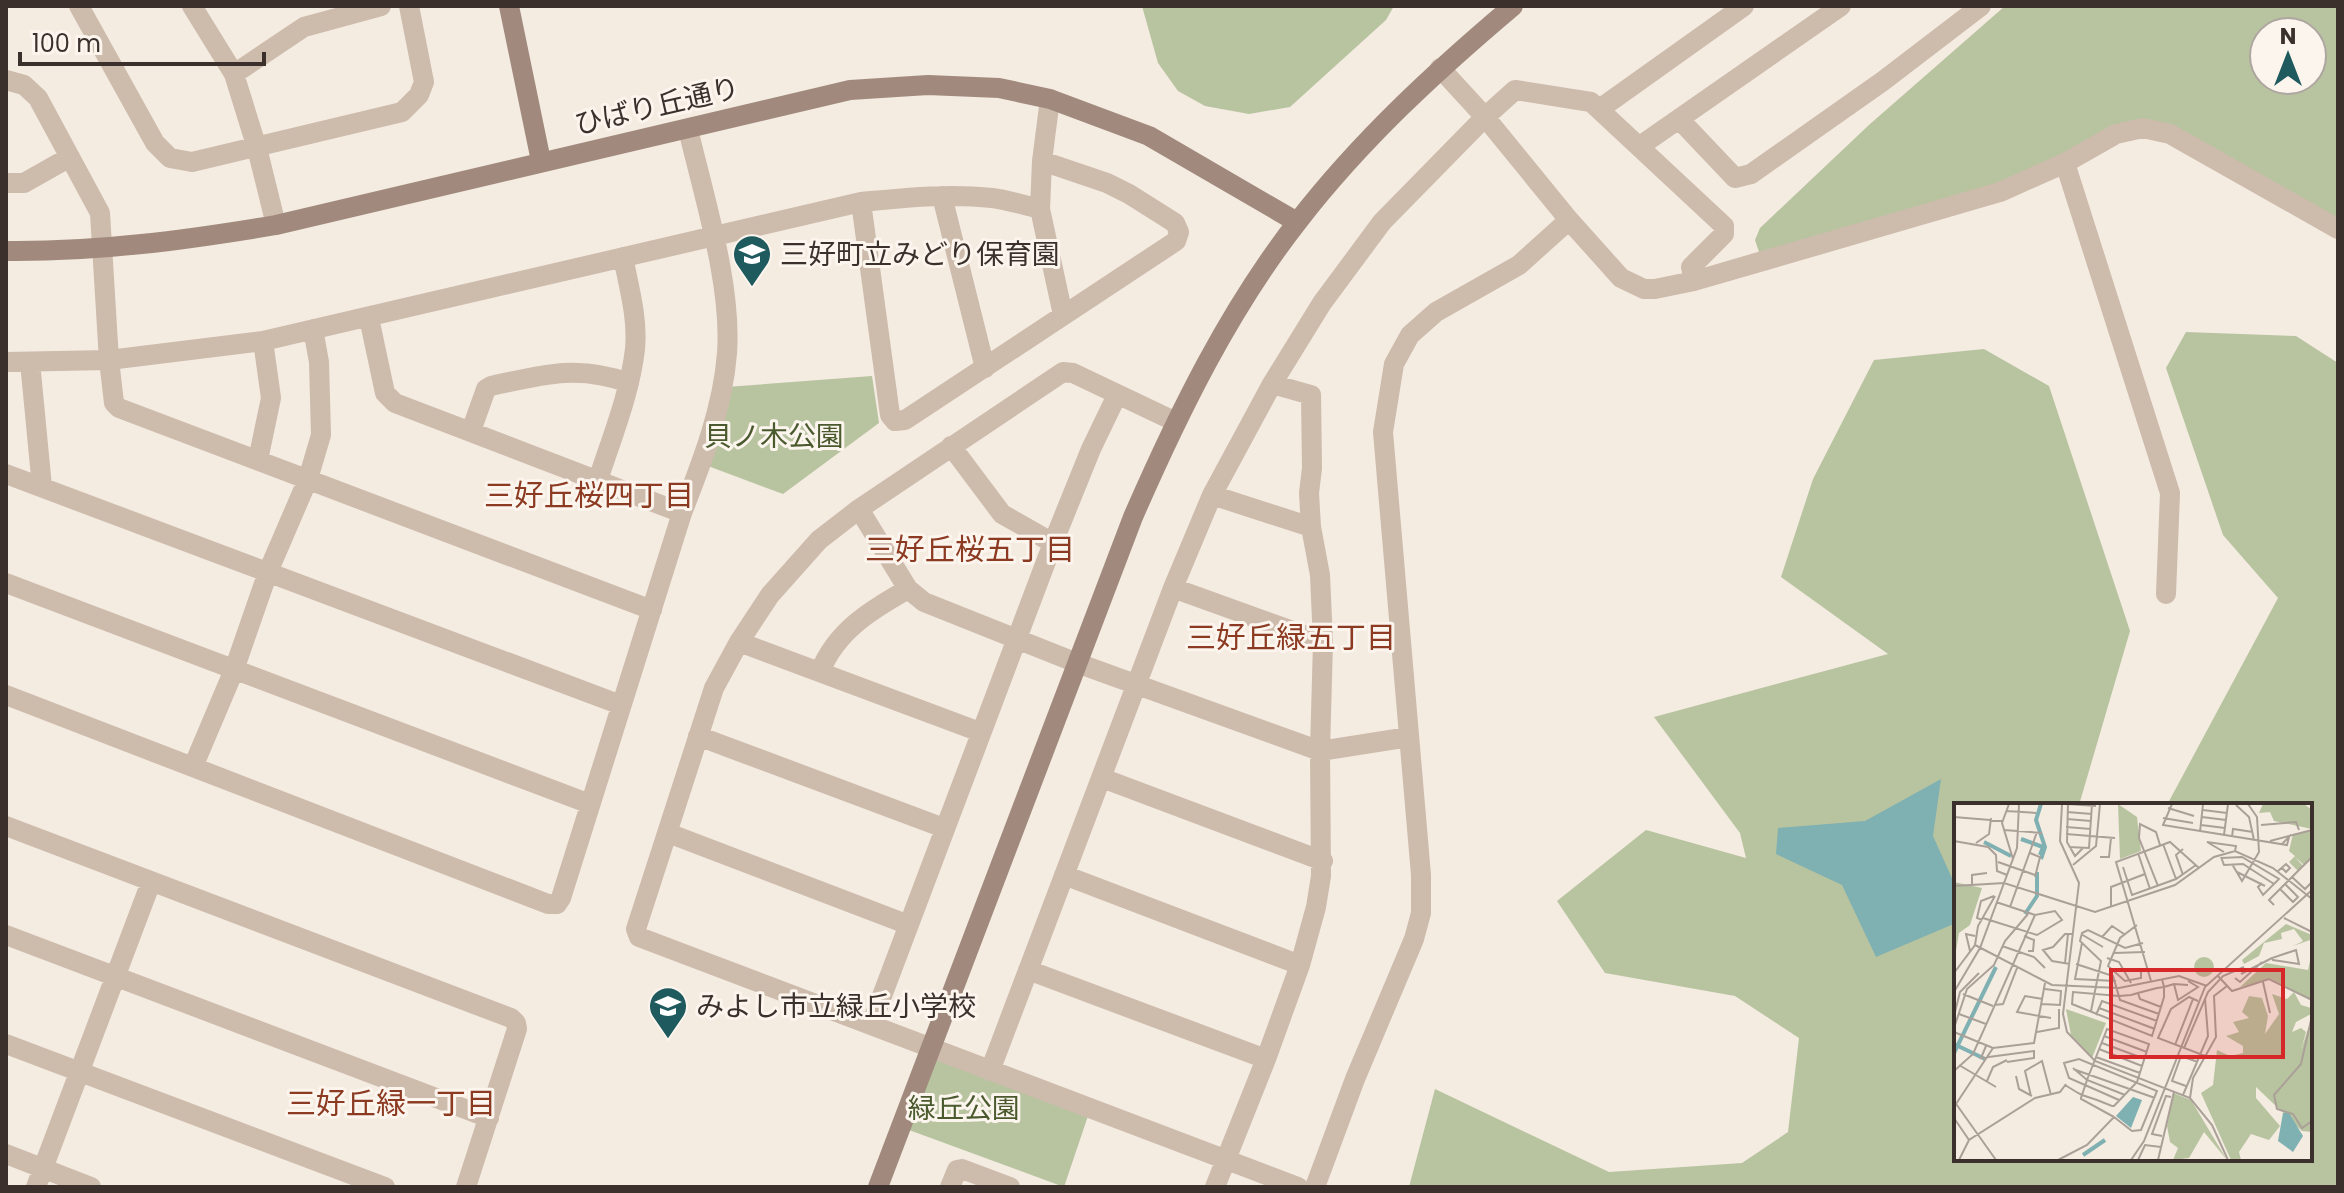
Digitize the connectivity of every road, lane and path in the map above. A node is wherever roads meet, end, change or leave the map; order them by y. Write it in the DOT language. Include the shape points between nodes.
graph roads {
  1 [pos="79,6"];
  2 [pos="192,6"];
  3 [pos="381,6"];
  4 [pos="409,6"];
  5 [pos="509,6"];
  6 [pos="1513,6"];
  7 [pos="1744,6"];
  8 [pos="1839,6"];
  9 [pos="1981,6"];
  10 [pos="1440,68"];
  11 [pos="234,74"];
  12 [pos="6,80"];
  13 [pos="1050,99"];
  14 [pos="1601,108"];
  15 [pos="1485,117"];
  16 [pos="1679,119"];
  17 [pos="688,129"];
  18 [pos="1640,146"];
  19 [pos="257,148"];
  20 [pos="70,157"];
  21 [pos="541,161"];
  22 [pos="1042,161"];
  23 [pos="2065,163"];
  24 [pos="6,183"];
  25 [pos="942,196"];
  26 [pos="861,202"];
  27 [pos="1040,209"];
  28 [pos="1569,220"];
  29 [pos="1297,222"];
  30 [pos="276,225"];
  31 [pos="2338,229"];
  32 [pos="713,237"];
  33 [pos="102,249"];
  34 [pos="6,251"];
  35 [pos="623,257"];
  36 [pos="1694,281"];
  37 [pos="1063,315"];
  38 [pos="369,318"];
  39 [pos="313,329"];
  40 [pos="263,341"];
  41 [pos="109,360"];
  42 [pos="6,362"];
  43 [pos="30,362"];
  44 [pos="985,368"];
  45 [pos="629,383"];
  46 [pos="1272,384"];
  47 [pos="1117,395"];
  48 [pos="1176,422"];
  49 [pos="471,431"];
  50 [pos="951,446"];
  51 [pos="258,460"];
  52 [pos="6,474"];
  53 [pos="308,479"];
  54 [pos="598,480"];
  55 [pos="42,487"];
  56 [pos="1212,495"];
  57 [pos="859,509"];
  58 [pos="682,513"];
  59 [pos="1311,527"];
  60 [pos="1053,543"];
  61 [pos="268,572"];
  62 [pos="6,583"];
  63 [pos="1173,588"];
  64 [pos="908,589"];
  65 [pos="2166,594"];
  66 [pos="652,610"];
  67 [pos="1017,640"];
  68 [pos="739,642"];
  69 [pos="1323,642"];
  70 [pos="1077,663"];
  71 [pos="234,670"];
  72 [pos="820,672"];
  73 [pos="1137,683"];
  74 [pos="6,695"];
  75 [pos="621,705"];
  76 [pos="980,732"];
  77 [pos="698,736"];
  78 [pos="1409,737"];
  79 [pos="1320,751"];
  80 [pos="193,767"];
  81 [pos="1102,778"];
  82 [pos="590,804"];
  83 [pos="6,826"];
  84 [pos="944,828"];
  85 [pos="668,833"];
  86 [pos="1323,861"];
  87 [pos="1064,875"];
  88 [pos="151,882"];
  89 [pos="909,925"];
  90 [pos="6,935"];
  91 [pos="1300,965"];
  92 [pos="1028,970"];
  93 [pos="114,976"];
  94 [pos="871,1025"];
  95 [pos="6,1044"];
  96 [pos="931,1049"];
  97 [pos="1266,1059"];
  98 [pos="990,1071"];
  99 [pos="79,1072"];
  100 [pos="489,1118"];
  101 [pos="6,1154"];
  102 [pos="1226,1159"];
  103 [pos="40,1178"];
  104 [pos="91,1187"];
  105 [pos="385,1187"];
  106 [pos="466,1187"];
  107 [pos="878,1187"];
  108 [pos="950,1187"];
  109 [pos="1010,1187"];
  110 [pos="1215,1187"];
  111 [pos="1298,1187"];
  112 [pos="1315,1187"];
  1 -- 19 [label="street" via="162,152 192,162"];
  2 -- 11 [label="street"];
  3 -- 11 [label="street" via="304,27"];
  4 -- 19 [label="street" via="424,77 408,108"];
  5 -- 21 [label="street"];
  6 -- 10 [label="street"];
  7 -- 14 [label="street"];
  8 -- 16 [label="street"];
  9 -- 16 [label="street" via="1751,174 1735,178"];
  10 -- 15 [label="street"];
  10 -- 29 [label="street"];
  11 -- 19 [label="street"];
  12 -- 20 [label="street" via="33,92"];
  13 -- 17 [label="street, ひばり丘通り" via="999,88 850,90"];
  13 -- 22 [label="street"];
  13 -- 29 [label="street, ひばり丘通り" via="1149,136"];
  14 -- 15 [label="street" via="1521,89"];
  14 -- 18 [label="street"];
  15 -- 28 [label="street"];
  15 -- 46 [label="street" via="1382,222 1322,303"];
  16 -- 18 [label="street"];
  17 -- 21 [label="street, ひばり丘通り"];
  17 -- 32 [label="street"];
  18 -- 36 [label="street" via="1724,226 1724,234 1691,267"];
  19 -- 30 [label="street"];
  20 -- 24 [label="street" via="24,183"];
  20 -- 33 [label="street" via="100,213"];
  21 -- 30 [label="street, ひばり丘通り"];
  22 -- 27 [label="street"];
  22 -- 37 [label="street" via="1121,189 1168,217 1179,232 1176,241"];
  23 -- 31 [label="street" via="2116,134 2154,129"];
  23 -- 36 [label="street" via="2000,192"];
  23 -- 65 [label="street" via="2170,493"];
  25 -- 26 [label="street"];
  25 -- 27 [label="street"];
  25 -- 44 [label="street"];
  26 -- 32 [label="street"];
  26 -- 44 [label="street" via="890,415 895,421 905,420"];
  27 -- 37 [label="street"];
  28 -- 36 [label="street" via="1621,278 1644,289"];
  28 -- 78 [label="street" via="1519,265 1436,312 1410,335 1394,364 1383,432"];
  29 -- 48 [label="street" via="1230,322"];
  30 -- 33 [label="street, ひばり丘通り"];
  32 -- 35 [label="street"];
  32 -- 58 [label="street" via="726,319 726,364 719,405"];
  33 -- 34 [label="street, ひばり丘通り"];
  33 -- 41 [label="street"];
  35 -- 38 [label="street"];
  35 -- 45 [label="street" via="635,335"];
  37 -- 44 [label="street"];
  38 -- 39 [label="street"];
  38 -- 49 [label="street" via="389,399"];
  39 -- 40 [label="street"];
  39 -- 53 [label="street" via="322,416"];
  40 -- 41 [label="street"];
  40 -- 51 [label="street" via="271,398"];
  41 -- 43 [label="street"];
  41 -- 51 [label="street" via="119,408"];
  42 -- 43 [label="street"];
  43 -- 55 [label="street"];
  45 -- 49 [label="street" via="570,371 491,386"];
  45 -- 54 [label="street"];
  46 -- 56 [label="street"];
  46 -- 59 [label="street" via="1311,395"];
  47 -- 48 [label="street"];
  47 -- 50 [label="street" via="1063,372"];
  47 -- 60 [label="street"];
  48 -- 70 [label="street"];
  49 -- 54 [label="street"];
  50 -- 57 [label="street"];
  50 -- 60 [label="street" via="1002,514"];
  51 -- 53 [label="street"];
  52 -- 55 [label="street"];
  53 -- 61 [label="street"];
  53 -- 66 [label="street"];
  54 -- 58 [label="street"];
  55 -- 61 [label="street"];
  56 -- 59 [label="street"];
  56 -- 63 [label="street"];
  57 -- 64 [label="street"];
  57 -- 68 [label="street" via="794,566"];
  58 -- 66 [label="street"];
  59 -- 69 [label="street"];
  60 -- 67 [label="street"];
  61 -- 71 [label="street"];
  61 -- 75 [label="street"];
  62 -- 71 [label="street"];
  63 -- 69 [label="street"];
  63 -- 73 [label="street"];
  64 -- 67 [label="street" via="924,602"];
  64 -- 72 [label="street" via="845,632"];
  66 -- 75 [label="street"];
  67 -- 70 [label="street"];
  67 -- 76 [label="street"];
  68 -- 72 [label="street"];
  68 -- 77 [label="street" via="718,678"];
  69 -- 79 [label="street"];
  70 -- 73 [label="street"];
  70 -- 96 [label="street"];
  71 -- 80 [label="street"];
  71 -- 82 [label="street"];
  72 -- 76 [label="street"];
  73 -- 79 [label="street"];
  73 -- 81 [label="street"];
  74 -- 80 [label="street"];
  75 -- 82 [label="street"];
  76 -- 84 [label="street"];
  77 -- 84 [label="street"];
  77 -- 85 [label="street"];
  78 -- 79 [label="street"];
  78 -- 112 [label="street" via="1421,913"];
  79 -- 86 [label="street"];
  80 -- 82 [label="street" via="548,904 561,898"];
  81 -- 86 [label="street"];
  81 -- 87 [label="street"];
  83 -- 88 [label="street"];
  84 -- 89 [label="street"];
  85 -- 89 [label="street"];
  85 -- 94 [label="street" via="636,929 639,937"];
  86 -- 91 [label="street"];
  87 -- 91 [label="street"];
  87 -- 92 [label="street"];
  88 -- 93 [label="street"];
  88 -- 100 [label="street" via="511,1018 517,1029"];
  89 -- 94 [label="street"];
  90 -- 93 [label="street"];
  91 -- 97 [label="street"];
  92 -- 97 [label="street"];
  92 -- 98 [label="street"];
  93 -- 99 [label="street"];
  93 -- 100 [label="street"];
  94 -- 96 [label="street"];
  95 -- 99 [label="street"];
  96 -- 98 [label="street"];
  96 -- 107 [label="street"];
  97 -- 102 [label="street"];
  98 -- 102 [label="street"];
  99 -- 103 [label="street"];
  99 -- 105 [label="street"];
  100 -- 106 [label="street"];
  101 -- 103 [label="street"];
  102 -- 110 [label="street"];
  102 -- 111 [label="street"];
  103 -- 104 [label="street"];
  108 -- 109 [label="street" via="962,1169"];
}
